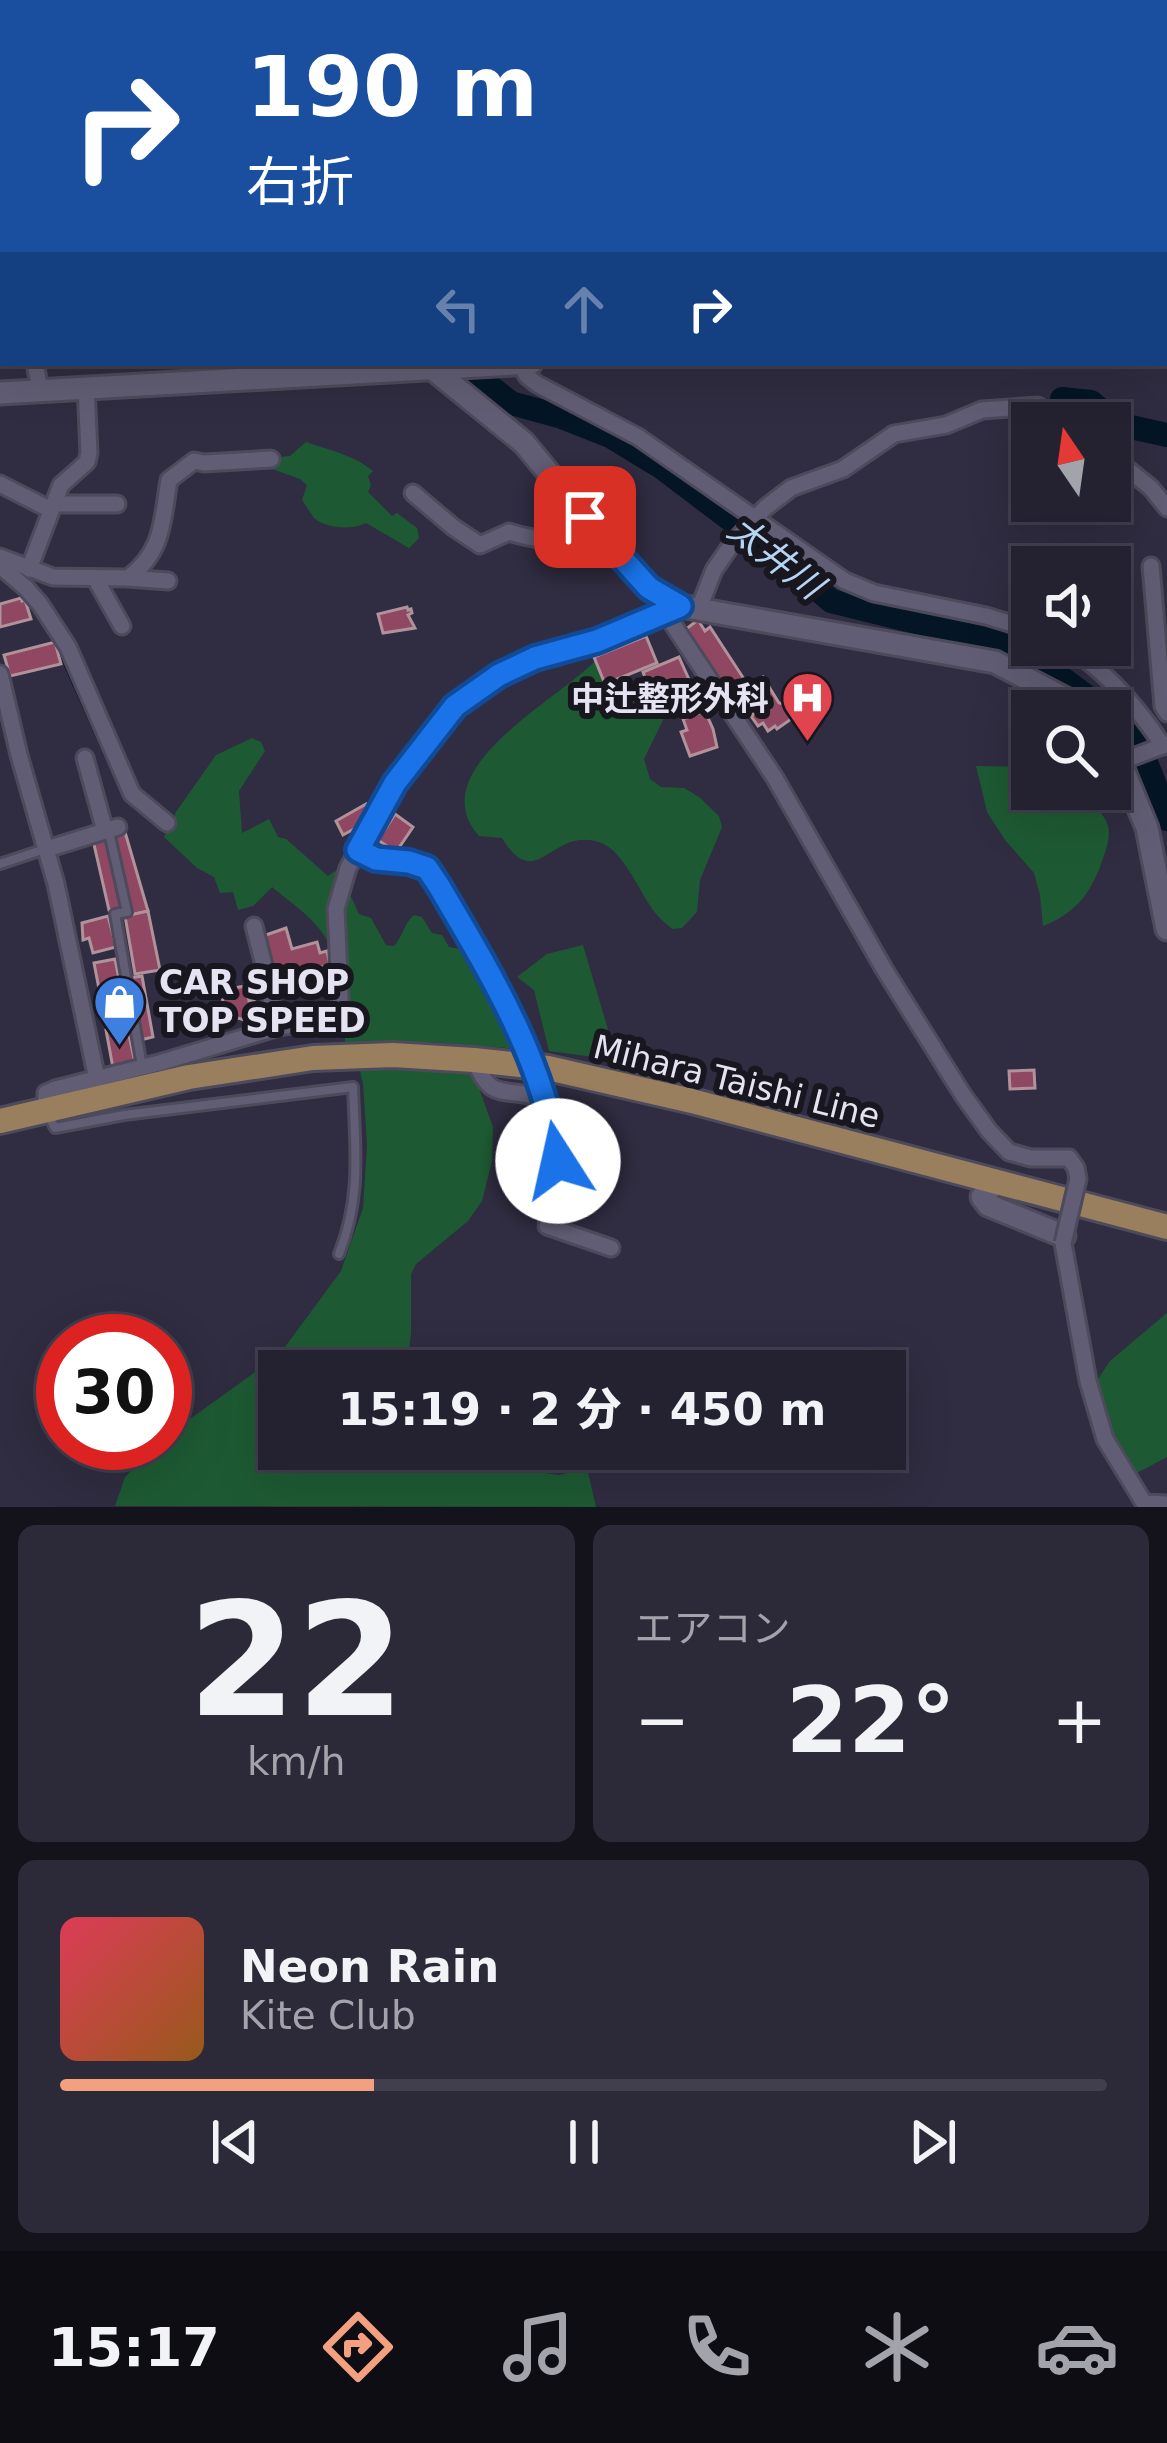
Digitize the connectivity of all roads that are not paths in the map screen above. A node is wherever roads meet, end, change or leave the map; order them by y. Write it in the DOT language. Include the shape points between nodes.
graph roads {
  1 [pos="36,366"];
  2 [pos="507,366"];
  3 [pos="437,367"];
  4 [pos="86,386"];
  5 [pos="40,389"];
  6 [pos="0,393"];
  7 [pos="1011,408"];
  8 [pos="271,459"];
  9 [pos="1131,472"];
  10 [pos="0,484"];
  11 [pos="413,493"];
  12 [pos="113,501"];
  13 [pos="53,507"];
  14 [pos="1167,508"];
  15 [pos="585,517"];
  16 [pos="755,521"];
  17 [pos="0,562"];
  18 [pos="1151,566"];
  19 [pos="29,568"];
  20 [pos="95,578"];
  21 [pos="128,578"];
  22 [pos="168,581"];
  23 [pos="689,607"];
  24 [pos="1011,624"];
  25 [pos="122,626"];
  26 [pos="1095,666"];
  27 [pos="0,674"];
  28 [pos="1048,690"];
  29 [pos="1167,713"];
  30 [pos="1163,746"];
  31 [pos="1131,753"];
  32 [pos="86,758"];
  33 [pos="1131,787"];
  34 [pos="167,823"];
  35 [pos="111,829"];
  36 [pos="47,849"];
  37 [pos="358,850"];
  38 [pos="0,863"];
  39 [pos="254,926"];
  40 [pos="1167,928"];
  41 [pos="275,1028"];
  42 [pos="474,1060"];
  43 [pos="142,1067"];
  44 [pos="97,1079"];
  45 [pos="45,1111"];
  46 [pos="0,1121"];
  47 [pos="556,1147"];
  48 [pos="995,1183"];
  49 [pos="1167,1227"];
  50 [pos="1063,1239"];
  51 [pos="611,1248"];
  52 [pos="339,1255"];
  53 [pos="1167,1504"];
  1 -- 5 [label="street"];
  2 -- 16 [label="street" via="638,437"];
  3 -- 4 [label="street"];
  3 -- 15 [label="street" via="524,443"];
  4 -- 5 [label="street"];
  4 -- 13 [label="street" via="89,453"];
  5 -- 6 [label="street"];
  7 -- 16 [label="street" via="894,434 843,469 791,488"];
  8 -- 21 [label="street" via="185,457 170,480 161,536"];
  9 -- 14 [label="street"];
  10 -- 13 [label="street"];
  11 -- 15 [label="street" via="480,545 509,532 537,541"];
  12 -- 13 [label="street"];
  13 -- 19 [label="street"];
  15 -- 23 [label="street" via="649,588"];
  16 -- 23 [label="street"];
  16 -- 24 [label="street" via="874,593"];
  17 -- 19 [label="street"];
  17 -- 34 [label="street" via="68,647 132,794"];
  18 -- 29 [label="street"];
  19 -- 20 [label="street" via="53,578"];
  20 -- 21 [label="street"];
  20 -- 25 [label="street"];
  21 -- 22 [label="street"];
  23 -- 28 [label="street" via="994,662"];
  23 -- 37 [label="street" via="535,658 455,706 395,783"];
  23 -- 50 [label="street, bridge" via="670,620 775,778 963,1095 1009,1152 1070,1158 1076,1168"];
  26 -- 30 [label="street"];
  27 -- 36 [label="street"];
  30 -- 31 [label="street"];
  32 -- 35 [label="street"];
  33 -- 40 [label="street"];
  35 -- 36 [label="street"];
  35 -- 43 [label="lane" via="127,912 115,914"];
  36 -- 38 [label="lane"];
  36 -- 44 [label="street"];
  37 -- 41 [label="street" via="336,909 341,1017"];
  37 -- 47 [label="street, bridge" via="427,868 512,1018 548,1103"];
  39 -- 41 [label="street"];
  41 -- 43 [label="street"];
  42 -- 45 [label="main road, Mihara Taishi Line" via="313,1058"];
  42 -- 47 [label="street" via="493,1090 534,1096"];
  42 -- 48 [label="main road, Mihara Taishi Line" via="692,1101"];
  43 -- 44 [label="street"];
  44 -- 45 [label="street" via="46,1094"];
  45 -- 46 [label="main road, Mihara Taishi Line"];
  45 -- 52 [label="lane" via="55,1128 353,1087 354,1204"];
  47 -- 51 [label="street" via="547,1226"];
  48 -- 49 [label="main road, Mihara Taishi Line"];
  48 -- 50 [label="street" via="982,1197 988,1205"];
  50 -- 53 [label="street" via="1105,1438 1144,1503"];
}
